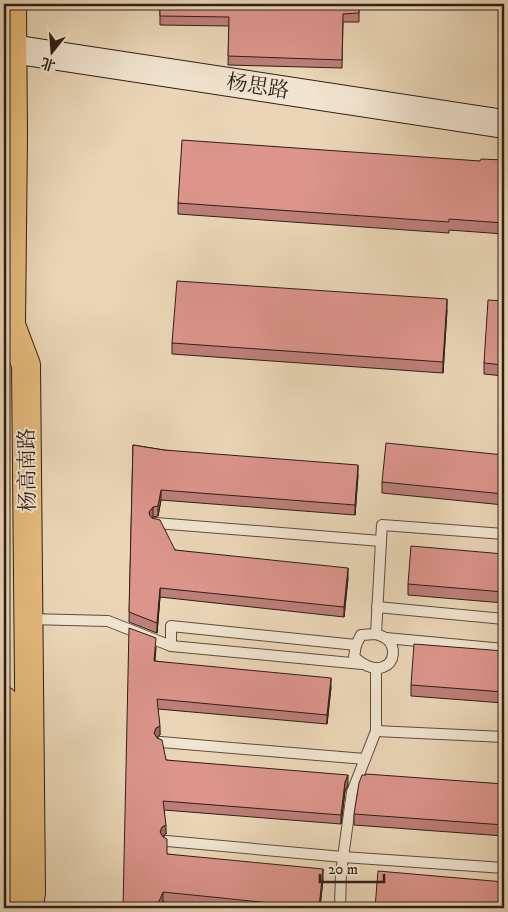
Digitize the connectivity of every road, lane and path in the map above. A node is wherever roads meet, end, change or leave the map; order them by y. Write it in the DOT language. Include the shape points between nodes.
graph roads {
  1 [pos="12,4"];
  2 [pos="12,49"];
  3 [pos="504,124"];
  4 [pos="156,523"];
  5 [pos="504,534"];
  6 [pos="381,541"];
  7 [pos="377,607"];
  8 [pos="29,619"];
  9 [pos="504,619"];
  10 [pos="376,634"];
  11 [pos="386,638"];
  12 [pos="171,646"];
  13 [pos="356,646"];
  14 [pos="504,649"];
  15 [pos="362,664"];
  16 [pos="376,668"];
  17 [pos="4,701"];
  18 [pos="376,731"];
  19 [pos="504,737"];
  20 [pos="161,742"];
  21 [pos="365,759"];
  22 [pos="166,841"];
  23 [pos="343,857"];
  24 [pos="504,868"];
  25 [pos="4,892"];
  26 [pos="4,908"];
  27 [pos="30,908"];
  28 [pos="340,908"];
  1 -- 2 [label="main road, 杨高南路"];
  2 -- 3 [label="street, 杨思路"];
  2 -- 8 [label="main road, 杨高南路" via="11,325 26,365"];
  4 -- 6 [label="lane"];
  5 -- 6 [label="lane" via="382,525"];
  6 -- 7 [label="lane"];
  7 -- 9 [label="lane"];
  7 -- 10 [label="lane"];
  8 -- 12 [label="lane" via="108,621"];
  8 -- 27 [label="main road, 杨高南路"];
  10 -- 11 [label="lane"];
  10 -- 13 [label="lane" via="361,635"];
  11 -- 14 [label="lane"];
  11 -- 16 [label="lane" via="393,646 393,655 390,662"];
  12 -- 13 [label="lane" via="172,626"];
  12 -- 15 [label="lane"];
  13 -- 15 [label="lane" via="354,657"];
  15 -- 16 [label="lane"];
  16 -- 18 [label="lane"];
  17 -- 25 [label="main road"];
  18 -- 19 [label="lane"];
  18 -- 21 [label="lane"];
  20 -- 21 [label="lane"];
  21 -- 23 [label="lane" via="352,792"];
  22 -- 23 [label="lane"];
  23 -- 24 [label="lane"];
  23 -- 28 [label="lane"];
  25 -- 26 [label="main road"];
}
